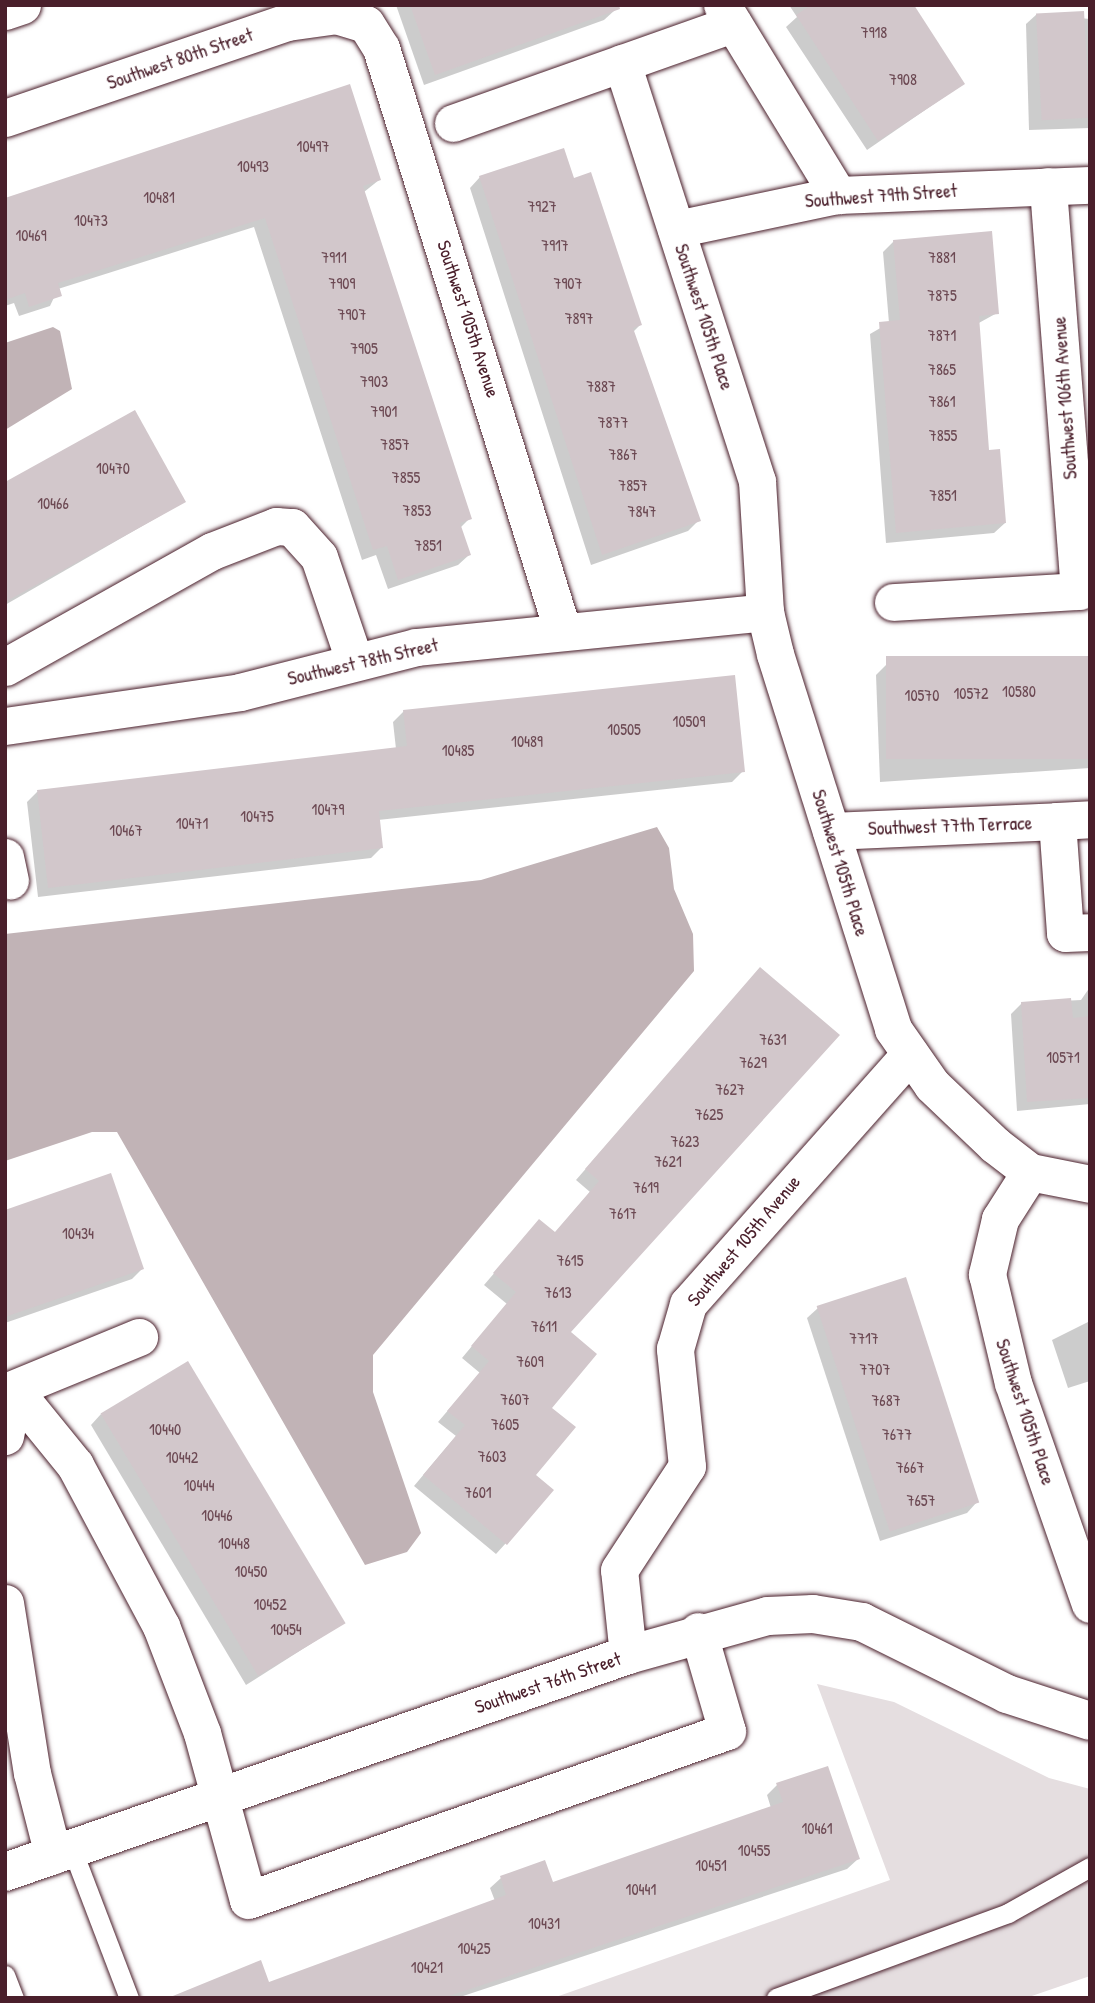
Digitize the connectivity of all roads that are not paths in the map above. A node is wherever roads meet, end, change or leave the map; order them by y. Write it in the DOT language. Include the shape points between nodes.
graph roads {
  1 [pos="22,5"];
  2 [pos="5,11"];
  3 [pos="727,15"];
  4 [pos="357,18"];
  5 [pos="622,63"];
  6 [pos="5,118"];
  7 [pos="453,123"];
  8 [pos="1090,185"];
  9 [pos="1048,186"];
  10 [pos="838,195"];
  11 [pos="676,229"];
  12 [pos="892,602"];
  13 [pos="765,612"];
  14 [pos="562,629"];
  15 [pos="354,660"];
  16 [pos="5,667"];
  17 [pos="5,726"];
  18 [pos="1073,820"];
  19 [pos="831,831"];
  20 [pos="1090,932"];
  21 [pos="909,1054"];
  22 [pos="1030,1172"];
  23 [pos="1090,1184"];
  24 [pos="139,1337"];
  25 [pos="10,1391"];
  26 [pos="5,1436"];
  27 [pos="5,1603"];
  28 [pos="1090,1604"];
  29 [pos="698,1631"];
  30 [pos="628,1655"];
  31 [pos="1090,1721"];
  32 [pos="219,1797"];
  33 [pos="63,1852"];
  34 [pos="1090,1867"];
  35 [pos="5,1872"];
  36 [pos="129,1998"];
  37 [pos="776,1998"];
  1 -- 2 [label="street"];
  3 -- 5 [label="street"];
  3 -- 10 [label="street"];
  4 -- 6 [label="street, Southwest 80th Street" via="287,22"];
  4 -- 14 [label="street, Southwest 105th Avenue" via="381,48"];
  5 -- 7 [label="street"];
  5 -- 11 [label="street, Southwest 105th Place"];
  8 -- 9 [label="street, Southwest 79th Street"];
  9 -- 10 [label="street, Southwest 79th Street"];
  9 -- 12 [label="street, Southwest 106th Avenue" via="1079,591"];
  10 -- 11 [label="street, Southwest 79th Street"];
  11 -- 13 [label="street, Southwest 105th Place" via="757,481"];
  13 -- 14 [label="street, Southwest 78th Street"];
  13 -- 19 [label="street, Southwest 105th Place"];
  14 -- 15 [label="street, Southwest 78th Street"];
  15 -- 16 [label="street" via="319,557 300,533 276,526 212,551"];
  15 -- 17 [label="street, Southwest 78th Street" via="240,692"];
  18 -- 19 [label="street, Southwest 77th Terrace"];
  18 -- 20 [label="street, Southwest 77th Terrace" via="1065,933"];
  19 -- 21 [label="street, Southwest 105th Place" via="889,1020"];
  21 -- 22 [label="street, Southwest 105th Place" via="957,1113"];
  21 -- 30 [label="street, Southwest 105th Avenue" via="688,1304 675,1349 687,1466 619,1570"];
  22 -- 23 [label="street"];
  22 -- 28 [label="street, Southwest 105th Place" via="1000,1219 987,1274 1013,1383"];
  24 -- 25 [label="street"];
  25 -- 26 [label="street"];
  25 -- 32 [label="street" via="75,1465 161,1626"];
  27 -- 33 [label="street" via="32,1773"];
  29 -- 30 [label="street, Southwest 76th Street"];
  29 -- 31 [label="street, Southwest 76th Street" via="792,1613 836,1616 894,1635 1030,1703"];
  29 -- 32 [label="street" via="727,1731 248,1900"];
  30 -- 32 [label="street, Southwest 76th Street"];
  32 -- 33 [label="street, Southwest 76th Street"];
  33 -- 35 [label="street, Southwest 76th Street"];
  33 -- 36 [label="lane"];
  34 -- 37 [label="lane" via="1007,1913"];
}
